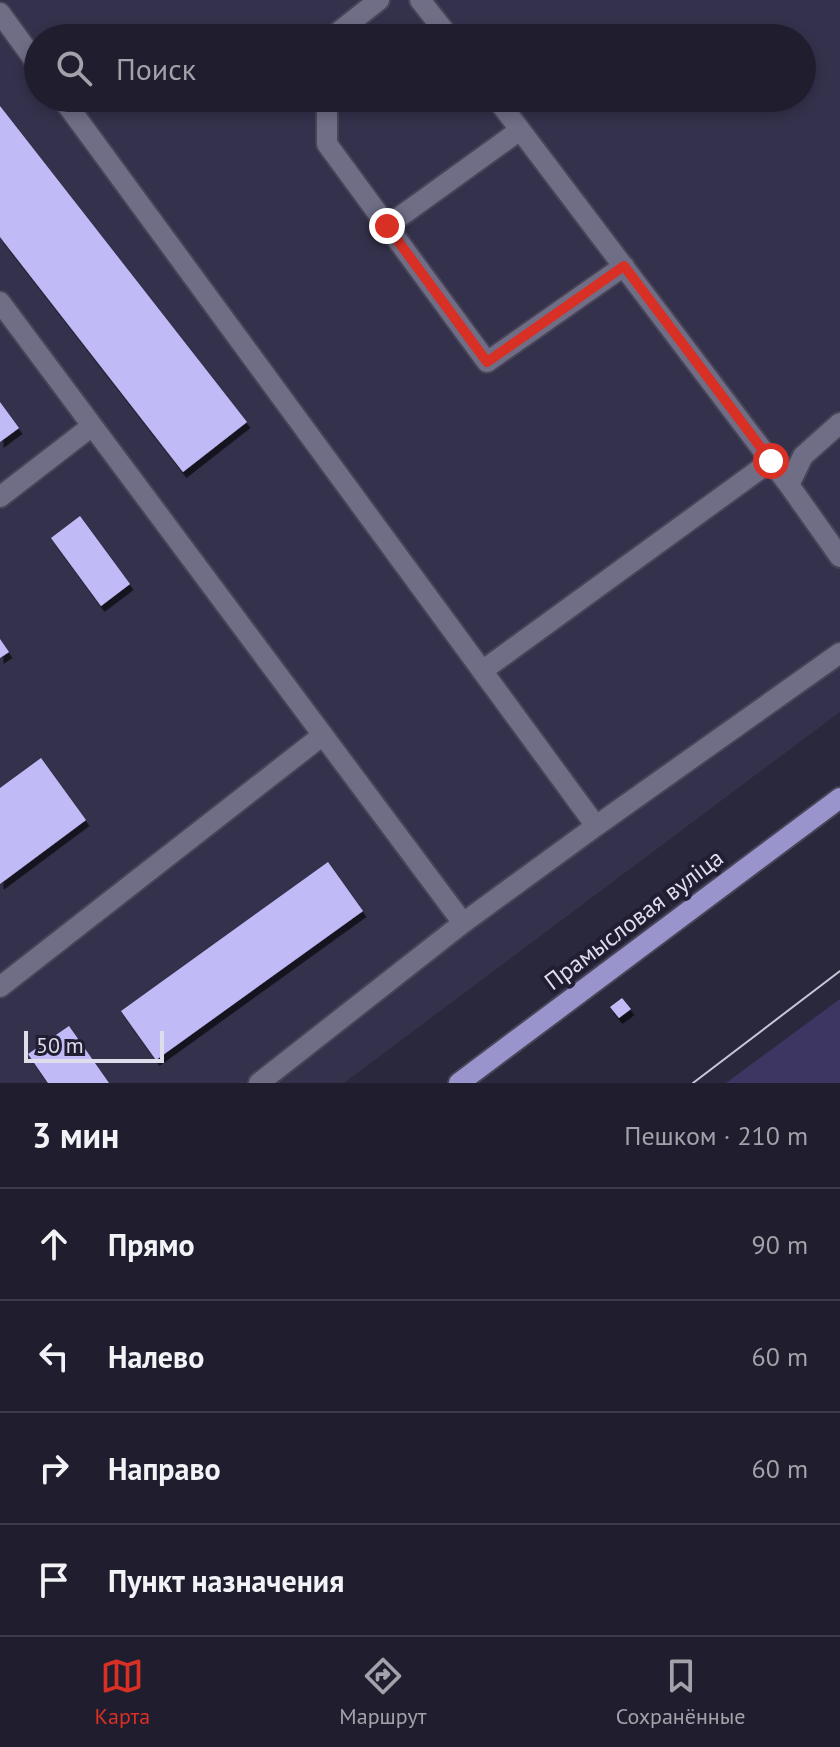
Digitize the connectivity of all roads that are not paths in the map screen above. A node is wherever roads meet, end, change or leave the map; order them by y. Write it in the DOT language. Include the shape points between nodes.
graph roads {
  1 [pos="379,0"];
  2 [pos="420,0"];
  3 [pos="0,13"];
  4 [pos="349,24"];
  5 [pos="439,24"];
  6 [pos="24,46"];
  7 [pos="72,112"];
  8 [pos="327,112"];
  9 [pos="506,112"];
  10 [pos="520,130"];
  11 [pos="387,226"];
  12 [pos="624,266"];
  13 [pos="0,302"];
  14 [pos="840,423"];
  15 [pos="92,426"];
  16 [pos="771,461"];
  17 [pos="789,485"];
  18 [pos="0,497"];
  19 [pos="840,557"];
  20 [pos="840,653"];
  21 [pos="482,671"];
  22 [pos="323,735"];
  23 [pos="840,798"];
  24 [pos="596,826"];
  25 [pos="463,923"];
  26 [pos="0,987"];
  27 [pos="259,1083"];
  28 [pos="459,1083"];
  1 -- 4 [label="lane"];
  2 -- 5 [label="lane"];
  3 -- 6 [label="lane"];
  7 -- 21 [label="lane"];
  8 -- 11 [label="lane" via="327,144"];
  9 -- 10 [label="lane"];
  10 -- 11 [label="lane"];
  10 -- 12 [label="lane"];
  11 -- 12 [label="lane" via="487,362"];
  12 -- 16 [label="lane"];
  13 -- 15 [label="lane"];
  14 -- 17 [label="lane" via="803,456"];
  15 -- 18 [label="lane"];
  15 -- 22 [label="lane"];
  16 -- 17 [label="lane"];
  16 -- 21 [label="lane"];
  17 -- 19 [label="lane"];
  20 -- 24 [label="lane"];
  21 -- 24 [label="lane"];
  22 -- 25 [label="lane"];
  22 -- 26 [label="lane"];
  23 -- 28 [label="main road, Прамысловая вуліца"];
  24 -- 25 [label="lane"];
  25 -- 27 [label="lane"];
}
